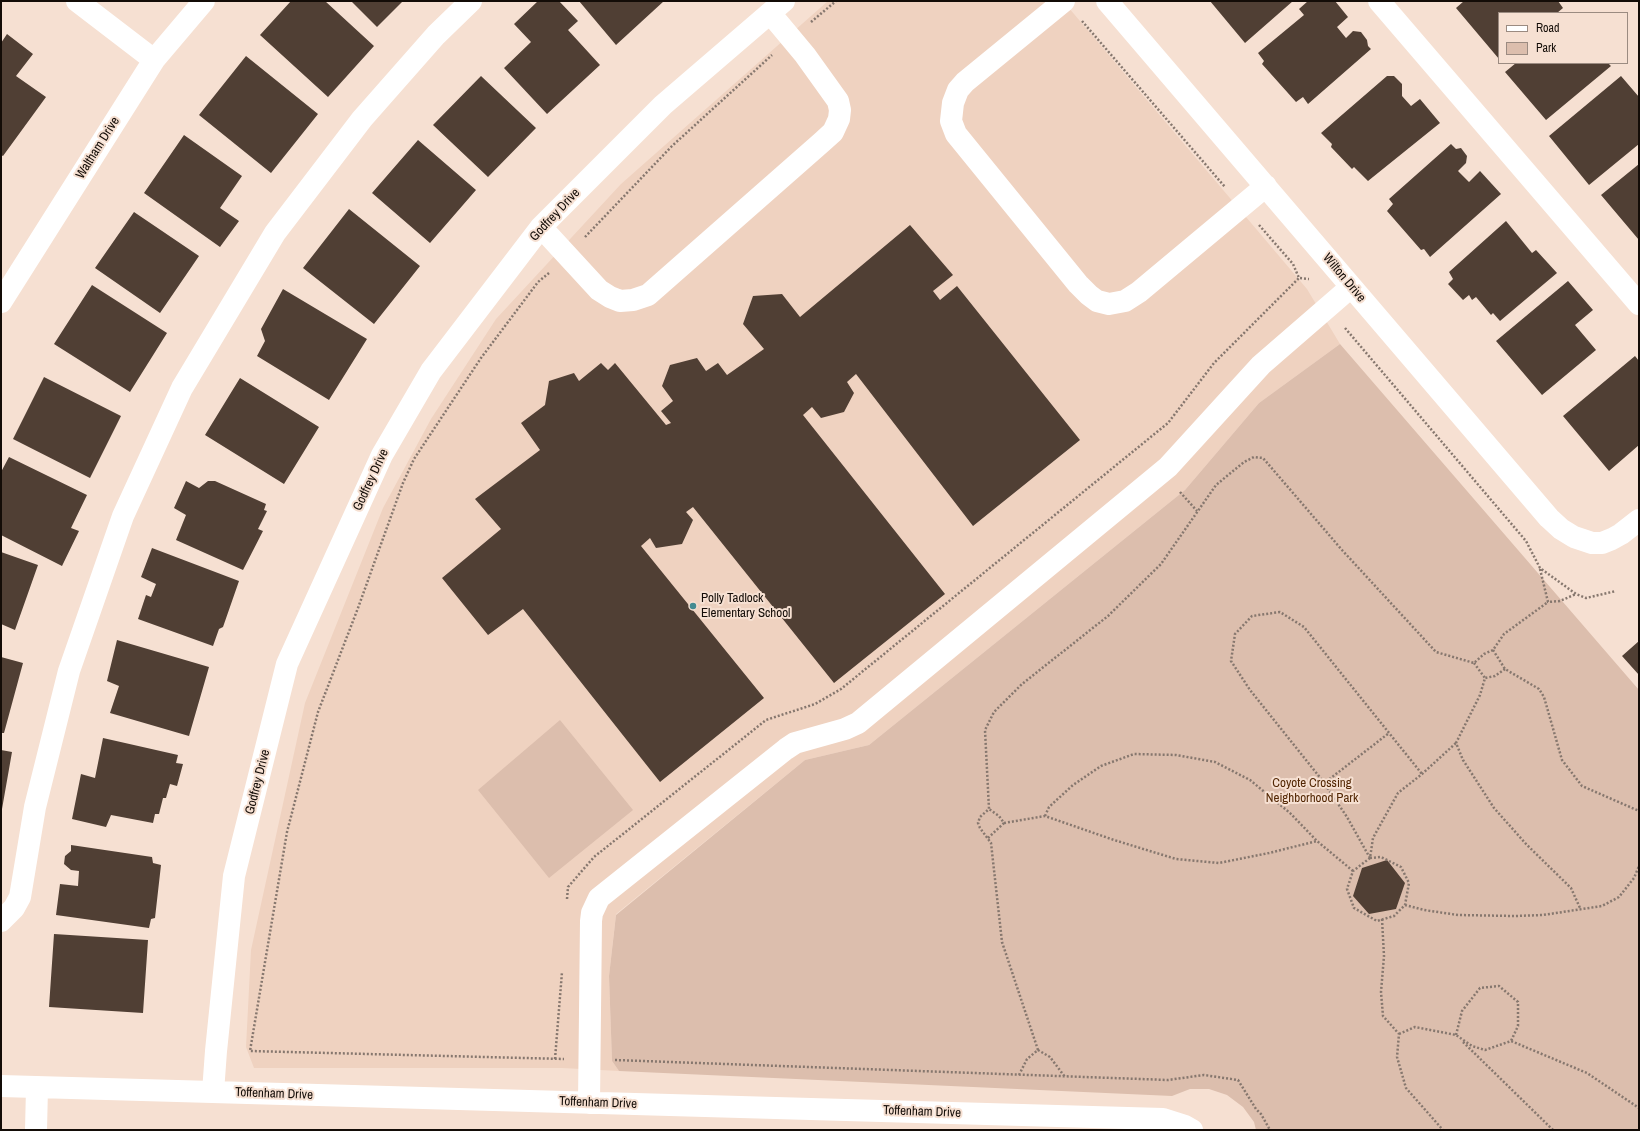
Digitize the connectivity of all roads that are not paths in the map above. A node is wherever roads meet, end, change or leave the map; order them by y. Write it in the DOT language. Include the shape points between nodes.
graph roads {
  1 [pos="77,1"];
  2 [pos="204,1"];
  3 [pos="471,1"];
  4 [pos="1064,1"];
  5 [pos="1107,1"];
  6 [pos="1380,1"];
  7 [pos="777,7"];
  8 [pos="154,60"];
  9 [pos="1266,186"];
  10 [pos="541,227"];
  11 [pos="1351,287"];
  12 [pos="1,302"];
  13 [pos="1639,304"];
  14 [pos="1639,520"];
  15 [pos="1,921"];
  16 [pos="1,1086"];
  17 [pos="37,1088"];
  18 [pos="213,1092"];
  19 [pos="588,1103"];
  20 [pos="36,1130"];
  21 [pos="1192,1130"];
  1 -- 8 [label="street"];
  2 -- 8 [label="street, Waltham Drive"];
  3 -- 15 [label="street" via="436,35 362,119 275,233 182,388 123,516 69,671 35,807 20,897 14,908"];
  4 -- 9 [label="street" via="965,82 958,90 953,103 951,121 956,134 1089,295 1097,302 1109,304 1125,301"];
  5 -- 9 [label="street, Wilton Drive"];
  6 -- 13 [label="street"];
  7 -- 10 [label="street, Godfrey Drive" via="663,105"];
  7 -- 10 [label="street" via="791,39 838,101 839,119 833,132 648,295 633,300 620,301 599,290"];
  8 -- 12 [label="street, Waltham Drive"];
  9 -- 11 [label="street, Wilton Drive"];
  10 -- 18 [label="street, Godfrey Drive" via="431,371 412,403 382,455 287,664 234,876"];
  11 -- 14 [label="street, Wilton Drive" via="1561,529 1574,537 1602,542 1612,539"];
  11 -- 19 [label="street" via="1261,365 1168,467 858,723 795,743 786,749 599,898 591,920"];
  16 -- 17 [label="street, Toffenham Drive"];
  17 -- 18 [label="street, Toffenham Drive"];
  17 -- 20 [label="street"];
  18 -- 19 [label="street, Toffenham Drive"];
  19 -- 21 [label="street, Toffenham Drive" via="1163,1119"];
}
